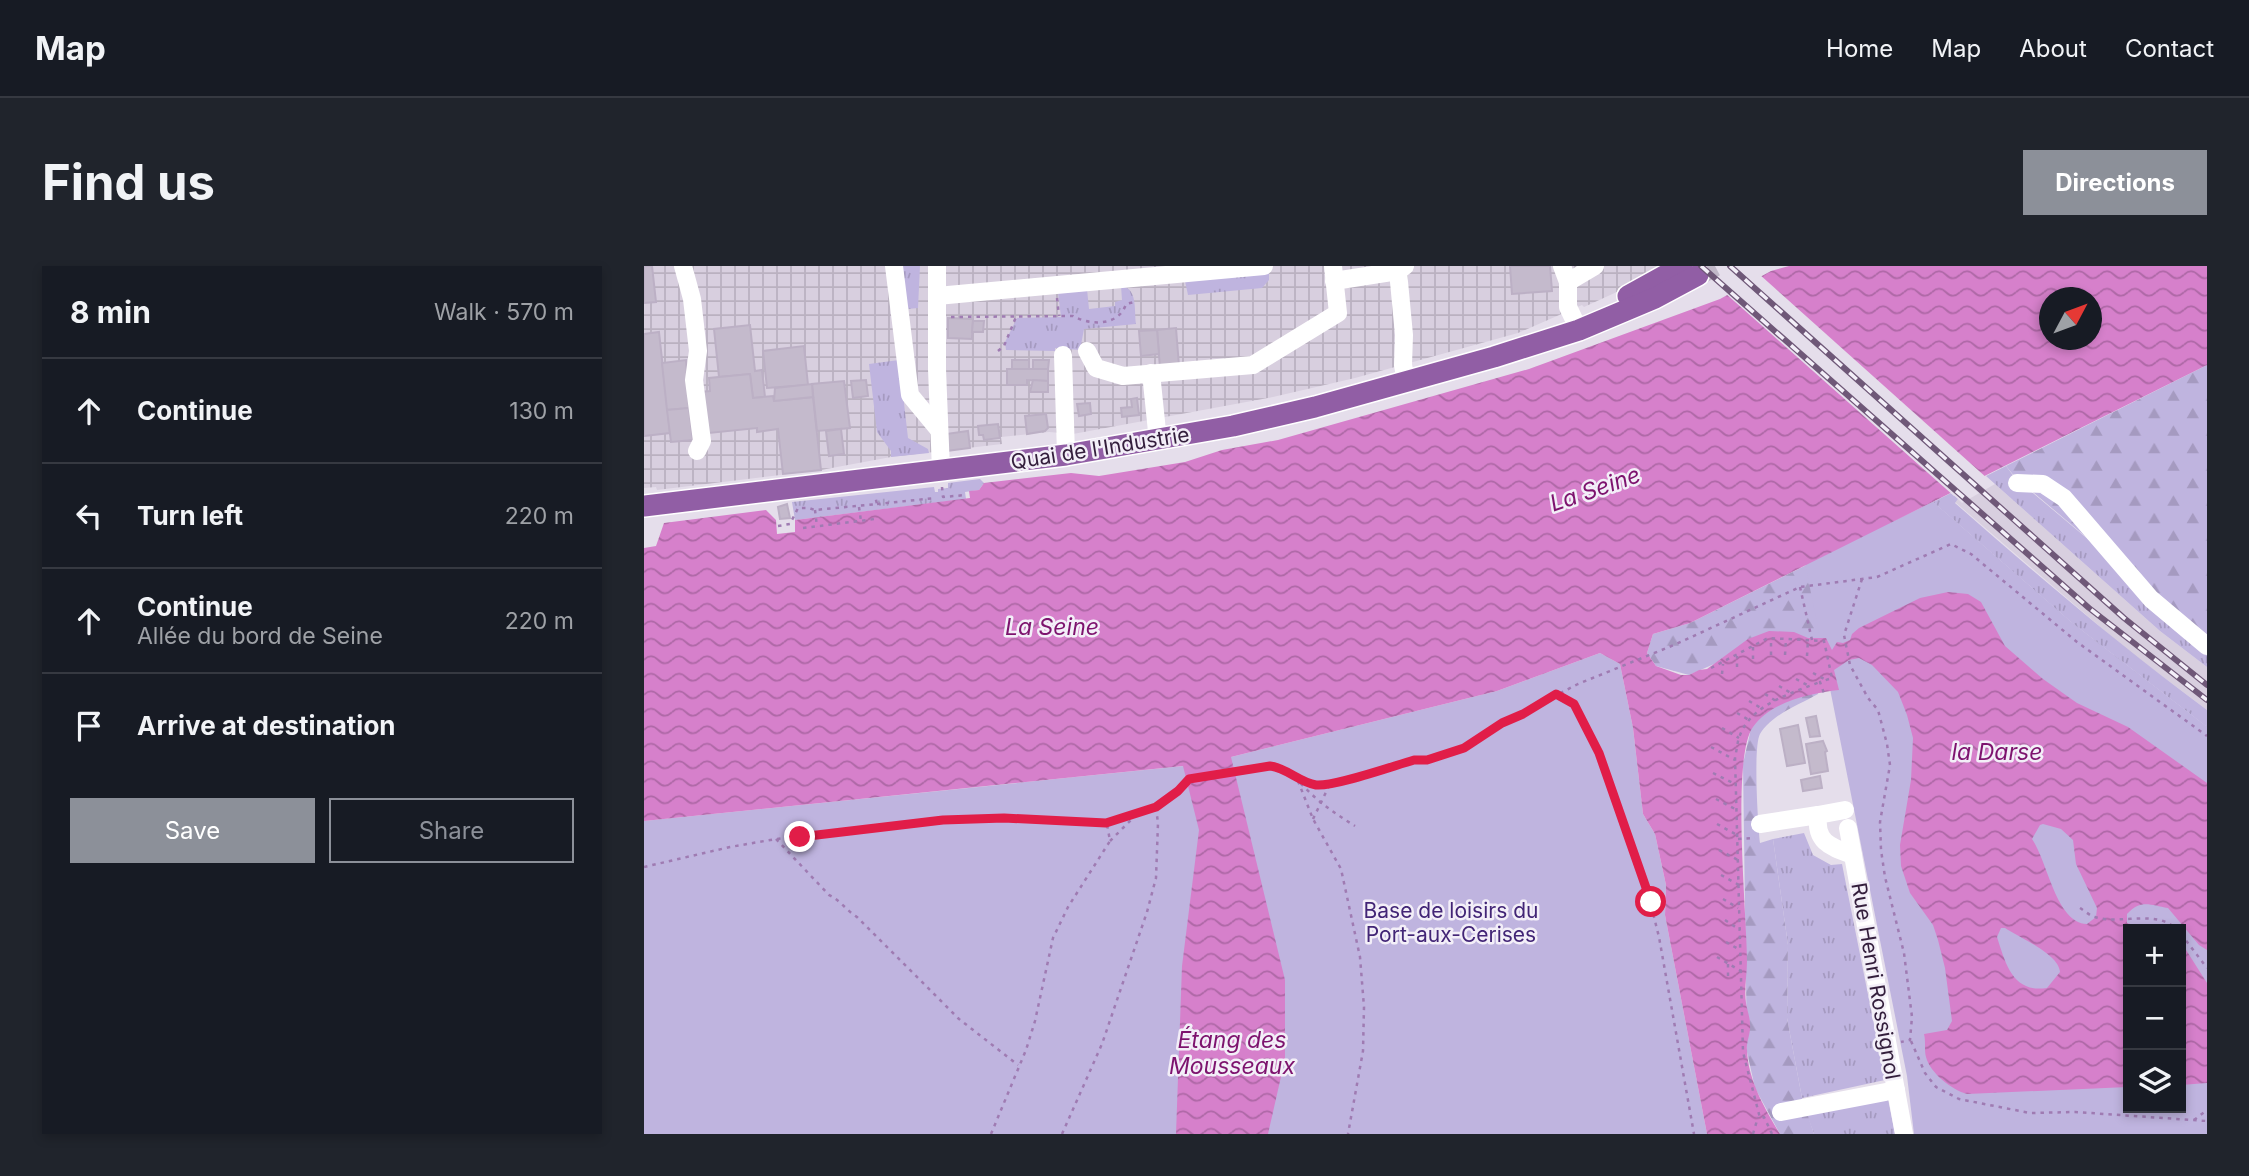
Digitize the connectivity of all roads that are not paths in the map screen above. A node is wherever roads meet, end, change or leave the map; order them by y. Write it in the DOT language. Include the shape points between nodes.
graph roads {
  1 [pos="683,266"];
  2 [pos="894,266"];
  3 [pos="937,266"];
  4 [pos="1264,266"];
  5 [pos="1595,266"];
  6 [pos="1402,269"];
  7 [pos="1690,271"];
  8 [pos="1334,273"];
  9 [pos="1080,274"];
  10 [pos="1565,274"];
  11 [pos="937,296"];
  12 [pos="1577,327"];
  13 [pos="1087,351"];
  14 [pos="1063,355"];
  15 [pos="1151,373"];
  16 [pos="1406,381"];
  17 [pos="939,430"];
  18 [pos="1158,441"];
  19 [pos="697,451"];
  20 [pos="1066,455"];
  21 [pos="941,470"];
  22 [pos="2017,483"];
  23 [pos="644,506"];
  24 [pos="2207,646"];
  25 [pos="1818,815"];
  26 [pos="1758,831"];
  27 [pos="1853,855"];
  28 [pos="1896,1090"];
  29 [pos="1782,1112"];
  30 [pos="1904,1134"];
  1 -- 19 [label="street" via="698,351 694,380 702,441"];
  2 -- 17 [label="street" via="910,394"];
  3 -- 11 [label="street"];
  4 -- 9 [label="street"];
  5 -- 10 [label="street"];
  6 -- 8 [label="street"];
  6 -- 16 [label="street"];
  7 -- 12 [label="main road, Quai de l'Industrie"];
  8 -- 15 [label="street" via="1338,313 1253,365"];
  9 -- 11 [label="street"];
  10 -- 12 [label="street"];
  11 -- 17 [label="street"];
  12 -- 16 [label="main road, Quai de l'Industrie" via="1494,357"];
  13 -- 15 [label="street" via="1096,368 1123,376"];
  14 -- 20 [label="street"];
  15 -- 18 [label="street"];
  16 -- 18 [label="main road, Quai de l'Industrie"];
  17 -- 21 [label="street"];
  18 -- 20 [label="main road, Quai de l'Industrie"];
  20 -- 21 [label="main road, Quai de l'Industrie"];
  21 -- 23 [label="main road, Quai de l'Industrie"];
  22 -- 24 [label="street" via="2043,484 2064,498 2151,599"];
  25 -- 26 [label="street"];
  25 -- 27 [label="street" via="1823,840"];
  25 -- 27 [label="street, Rue Henri Rossignol" via="1847,819"];
  27 -- 28 [label="street, Rue Henri Rossignol"];
  28 -- 29 [label="street"];
  28 -- 30 [label="street, Rue Henri Rossignol"];
}
